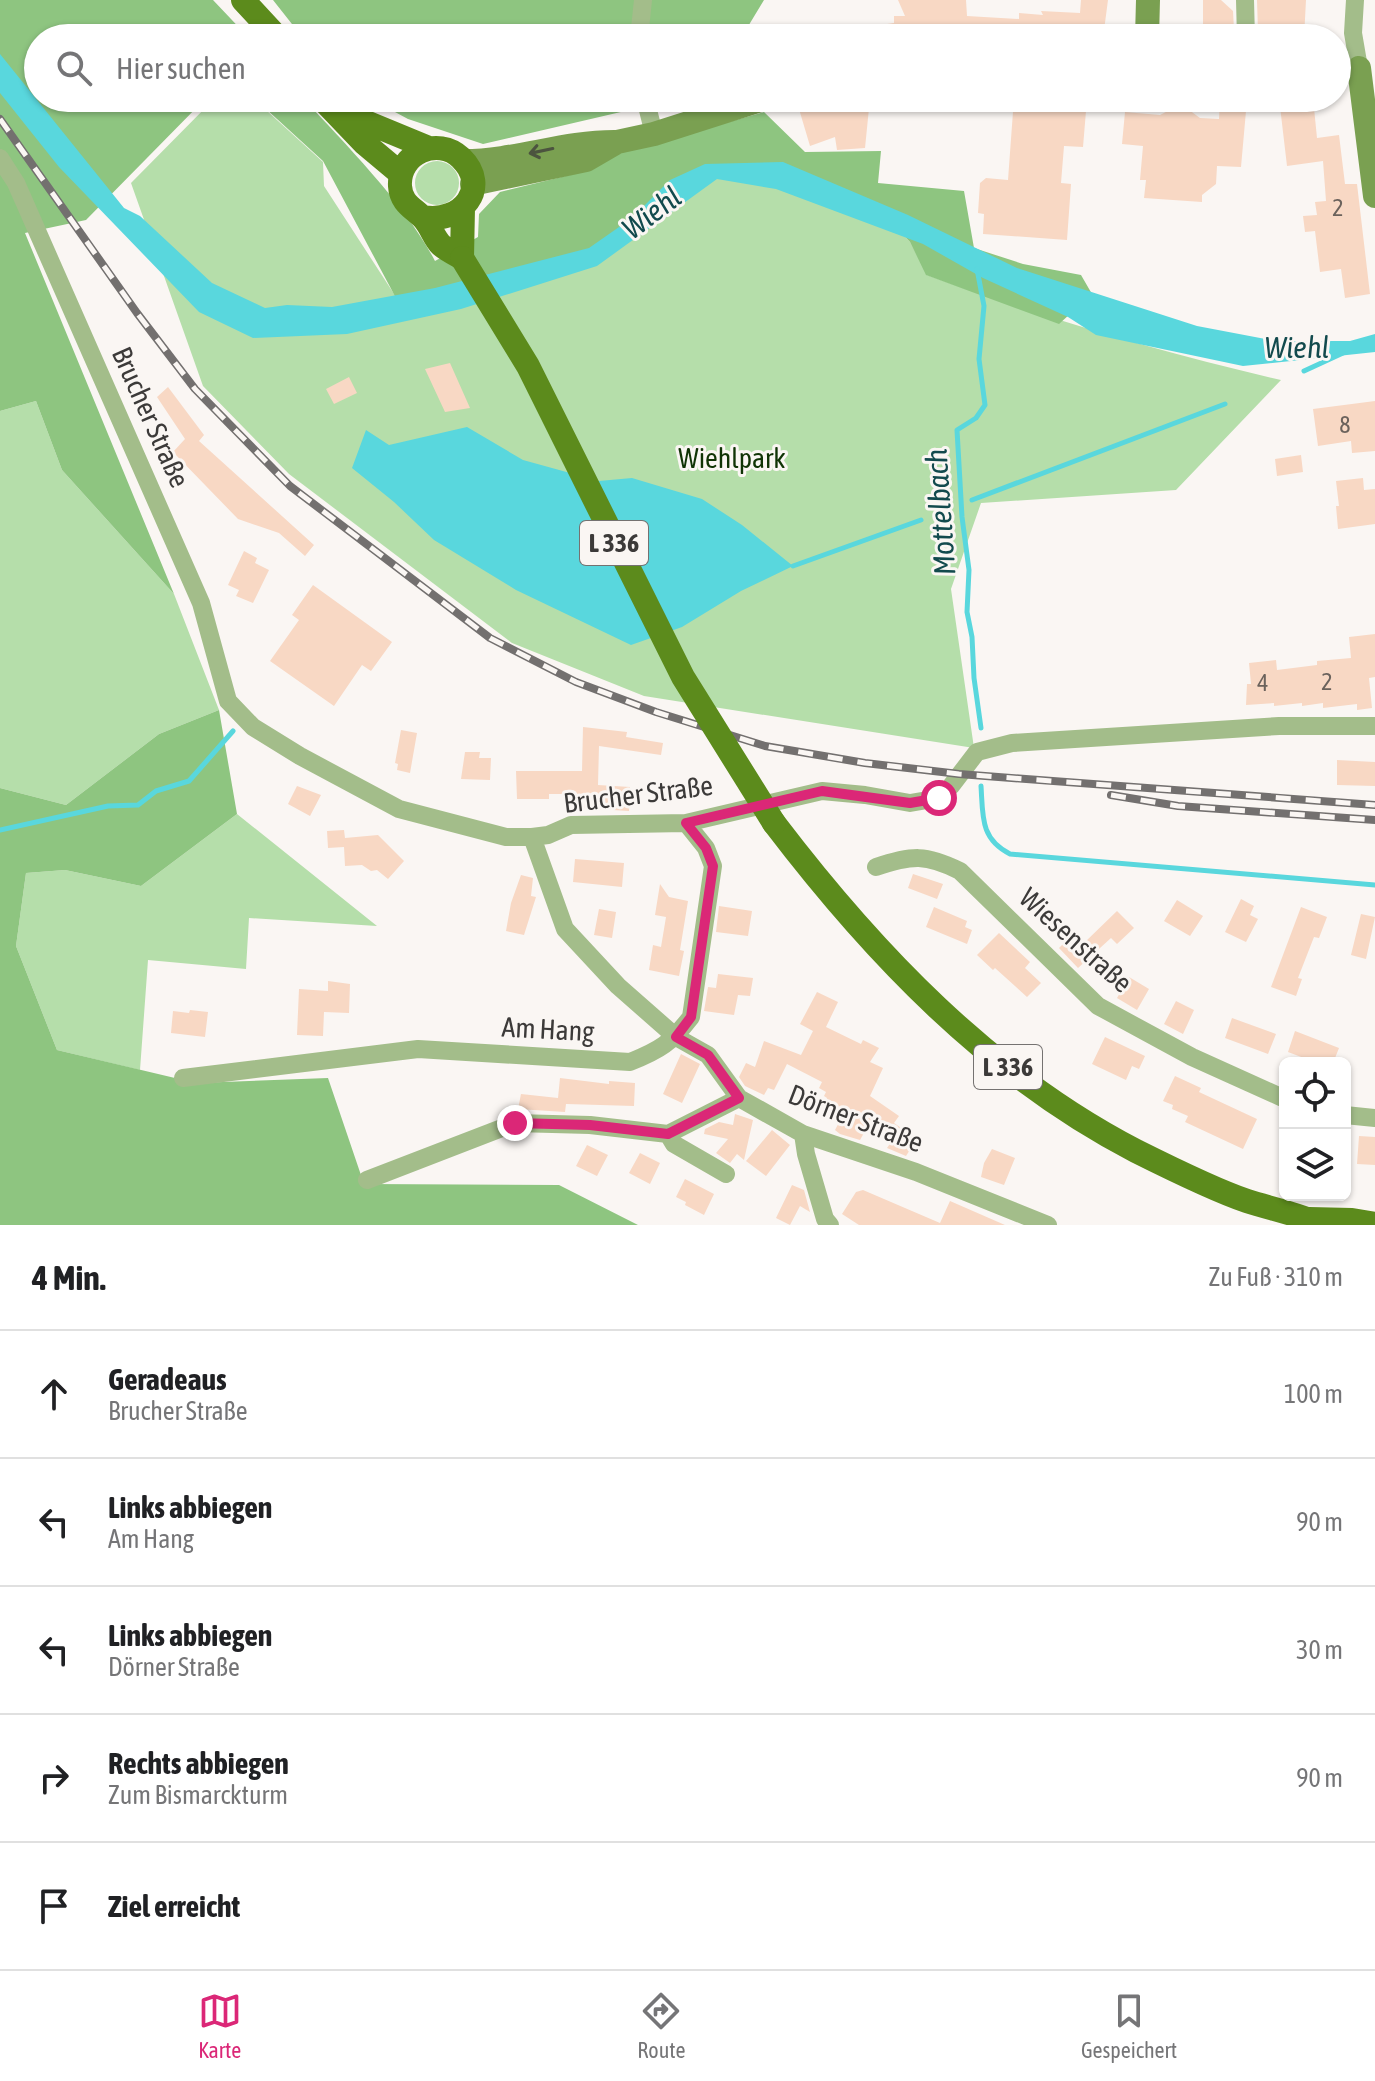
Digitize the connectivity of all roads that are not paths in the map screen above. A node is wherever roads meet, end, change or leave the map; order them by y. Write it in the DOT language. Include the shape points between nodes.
graph roads {
  1 [pos="243,0"];
  2 [pos="643,0"];
  3 [pos="1148,0"];
  4 [pos="1245,0"];
  5 [pos="1355,0"];
  6 [pos="265,24"];
  7 [pos="640,24"];
  8 [pos="1147,24"];
  9 [pos="1246,24"];
  10 [pos="1357,68"];
  11 [pos="334,112"];
  12 [pos="356,112"];
  13 [pos="648,112"];
  14 [pos="723,112"];
  15 [pos="654,134"];
  16 [pos="429,148"];
  17 [pos="0,158"];
  18 [pos="468,173"];
  19 [pos="401,174"];
  20 [pos="1375,196"];
  21 [pos="463,208"];
  22 [pos="423,217"];
  23 [pos="462,258"];
  24 [pos="1372,727"];
  25 [pos="686,823"];
  26 [pos="532,837"];
  27 [pos="876,867"];
  28 [pos="676,1037"];
  29 [pos="183,1078"];
  30 [pos="1279,1096"];
  31 [pos="739,1098"];
  32 [pos="1351,1116"];
  33 [pos="1375,1118"];
  34 [pos="668,1134"];
  35 [pos="803,1134"];
  36 [pos="726,1174"];
  37 [pos="367,1180"];
  38 [pos="1316,1222"];
  39 [pos="1375,1224"];
  40 [pos="830,1225"];
  41 [pos="1048,1225"];
  1 -- 6 [label="main road"];
  2 -- 7 [label="street"];
  3 -- 8 [label="street"];
  4 -- 9 [label="street"];
  5 -- 10 [label="street"];
  10 -- 20 [label="street"];
  11 -- 19 [label="main road"];
  12 -- 16 [label="main road" via="366,122"];
  13 -- 15 [label="street"];
  14 -- 15 [label="street"];
  15 -- 18 [label="street" via="617,142 586,160"];
  16 -- 18 [label="main road" via="454,152"];
  16 -- 19 [label="main road" via="411,157"];
  17 -- 26 [label="street, Brucher Straße" via="22,196 201,603 228,701 253,727 399,809 506,837"];
  18 -- 21 [label="main road" via="471,193"];
  19 -- 22 [label="main road, L 336" via="404,200"];
  21 -- 22 [label="main road" via="451,217"];
  21 -- 23 [label="main road"];
  22 -- 23 [label="main road, L 336" via="440,244"];
  23 -- 38 [label="main road, L 336, bridge" via="528,366 683,677 774,823 875,946 944,1014 1065,1109 1136,1151 1244,1200"];
  24 -- 25 [label="street, Brucher Straße" via="1279,726 1012,743 977,752 939,798 910,803 822,791"];
  25 -- 26 [label="street, Brucher Straße" via="571,825"];
  25 -- 28 [label="street" via="713,866 691,1017"];
  26 -- 28 [label="street, Dörner Straße" via="565,929"];
  27 -- 30 [label="street, Wiesenstraße" via="905,857 933,858 960,871 1098,1006"];
  28 -- 29 [label="street, Am Hang" via="661,1050 630,1062 418,1049"];
  28 -- 31 [label="street, Dörner Straße" via="708,1055"];
  31 -- 34 [label="street"];
  31 -- 35 [label="street, Dörner Straße"];
  32 -- 33 [label="street"];
  34 -- 36 [label="street" via="674,1144"];
  34 -- 37 [label="street" via="515,1123"];
  35 -- 40 [label="street"];
  35 -- 41 [label="street, Dörner Straße"];
  38 -- 39 [label="main road, L 336"];
}
